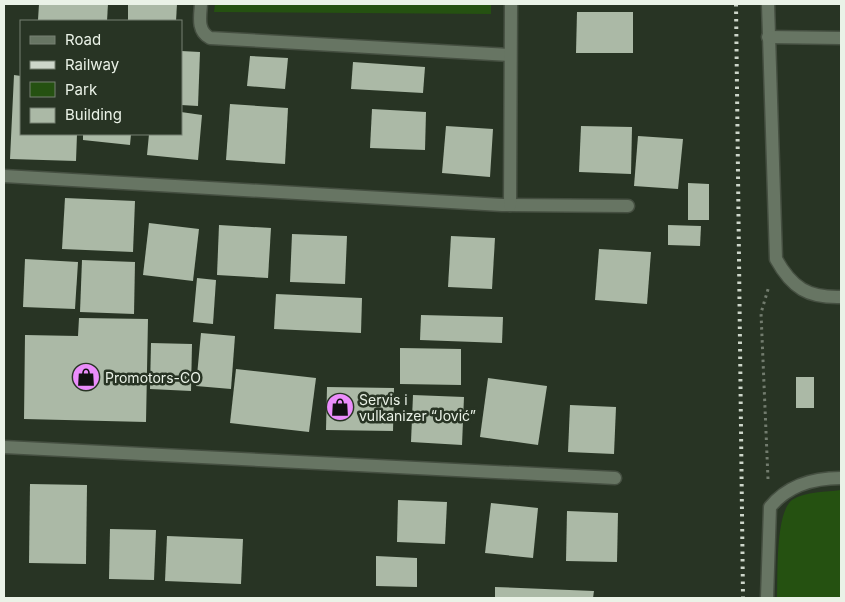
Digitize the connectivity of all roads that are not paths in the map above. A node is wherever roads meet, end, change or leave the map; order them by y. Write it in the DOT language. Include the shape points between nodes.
graph roads {
  1 [pos="200,4"];
  2 [pos="511,4"];
  3 [pos="768,4"];
  4 [pos="768,37"];
  5 [pos="841,38"];
  6 [pos="510,55"];
  7 [pos="4,176"];
  8 [pos="510,205"];
  9 [pos="628,206"];
  10 [pos="841,297"];
  11 [pos="4,447"];
  12 [pos="615,478"];
  13 [pos="841,478"];
  14 [pos="767,598"];
  1 -- 6 [label="street" via="200,28 210,38"];
  2 -- 6 [label="street"];
  3 -- 4 [label="street"];
  4 -- 5 [label="street"];
  4 -- 10 [label="street" via="776,259 786,278 809,294"];
  6 -- 8 [label="street"];
  7 -- 8 [label="street"];
  8 -- 9 [label="street"];
  11 -- 12 [label="street"];
  13 -- 14 [label="street" via="799,486 778,497 770,507"];
}
